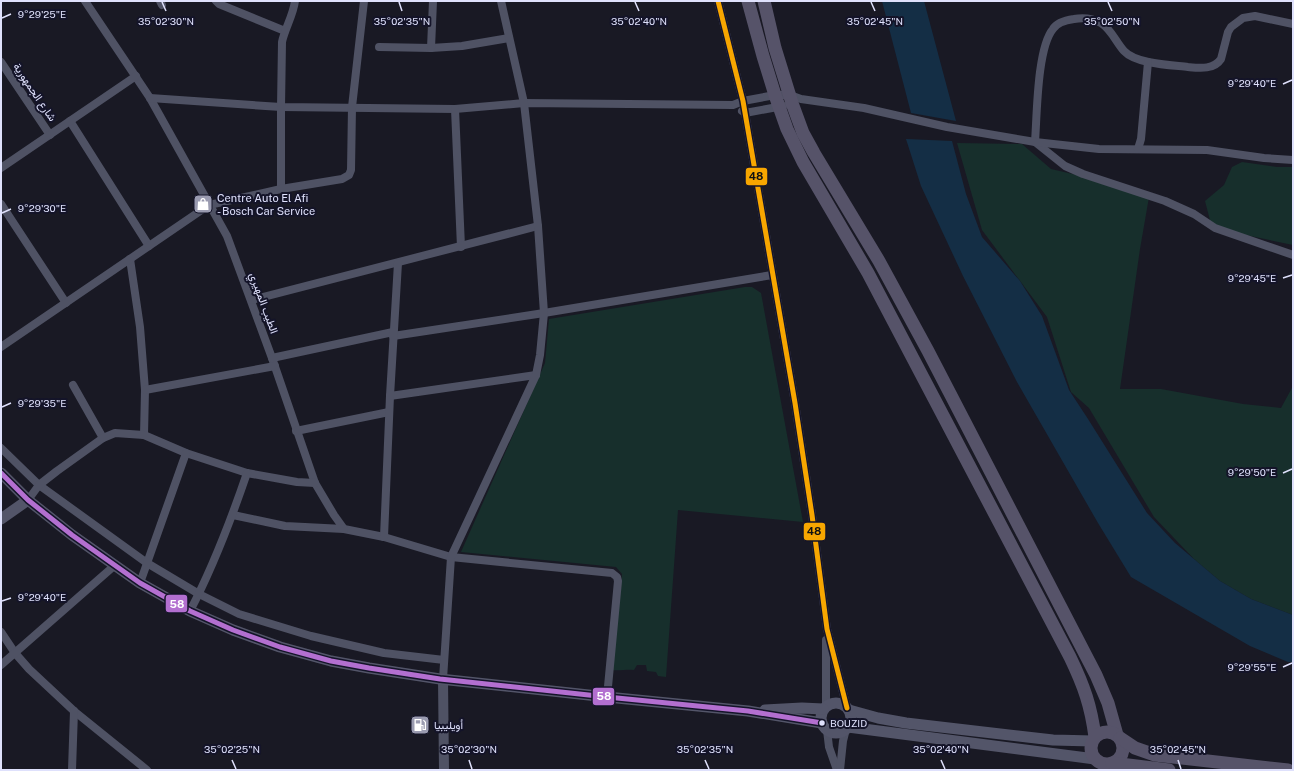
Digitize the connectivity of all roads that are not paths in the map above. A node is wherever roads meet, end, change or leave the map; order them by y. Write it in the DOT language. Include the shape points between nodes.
graph roads {
  1 [pos="85,1"];
  2 [pos="216,1"];
  3 [pos="295,1"];
  4 [pos="364,1"];
  5 [pos="433,1"];
  6 [pos="501,1"];
  7 [pos="718,1"];
  8 [pos="748,1"];
  9 [pos="764,1"];
  10 [pos="1293,24"];
  11 [pos="285,31"];
  12 [pos="509,38"];
  13 [pos="379,47"];
  14 [pos="431,48"];
  15 [pos="1,62"];
  16 [pos="1148,62"];
  17 [pos="136,76"];
  18 [pos="150,98"];
  19 [pos="787,100"];
  20 [pos="743,101"];
  21 [pos="524,104"];
  22 [pos="732,105"];
  23 [pos="281,107"];
  24 [pos="352,107"];
  25 [pos="455,108"];
  26 [pos="745,113"];
  27 [pos="70,121"];
  28 [pos="50,135"];
  29 [pos="1035,142"];
  30 [pos="1138,149"];
  31 [pos="1293,160"];
  32 [pos="1,168"];
  33 [pos="281,189"];
  34 [pos="1,204"];
  35 [pos="209,205"];
  36 [pos="538,226"];
  37 [pos="149,246"];
  38 [pos="461,247"];
  39 [pos="1293,255"];
  40 [pos="130,259"];
  41 [pos="398,263"];
  42 [pos="772,275"];
  43 [pos="252,300"];
  44 [pos="66,303"];
  45 [pos="544,313"];
  46 [pos="393,334"];
  47 [pos="2,343"];
  48 [pos="272,358"];
  49 [pos="275,366"];
  50 [pos="536,374"];
  51 [pos="74,385"];
  52 [pos="145,390"];
  53 [pos="390,396"];
  54 [pos="389,412"];
  55 [pos="296,431"];
  56 [pos="144,435"];
  57 [pos="103,438"];
  58 [pos="1,448"];
  59 [pos="186,453"];
  60 [pos="1,473"];
  61 [pos="247,473"];
  62 [pos="315,483"];
  63 [pos="39,485"];
  64 [pos="28,500"];
  65 [pos="233,515"];
  66 [pos="1,519"];
  67 [pos="344,529"];
  68 [pos="384,536"];
  69 [pos="451,556"];
  70 [pos="147,563"];
  71 [pos="114,566"];
  72 [pos="140,583"];
  73 [pos="199,594"];
  74 [pos="190,611"];
  75 [pos="827,629"];
  76 [pos="1,632"];
  77 [pos="15,653"];
  78 [pos="444,660"];
  79 [pos="1,665"];
  80 [pos="443,679"];
  81 [pos="607,697"];
  82 [pos="825,708"];
  83 [pos="848,709"];
  84 [pos="74,711"];
  85 [pos="748,711"];
  86 [pos="824,727"];
  87 [pos="847,728"];
  88 [pos="1118,736"];
  89 [pos="1094,739"];
  90 [pos="1095,759"];
  91 [pos="1112,763"];
  92 [pos="72,770"];
  93 [pos="147,770"];
  94 [pos="444,770"];
  95 [pos="838,770"];
  96 [pos="1163,770"];
  97 [pos="1288,770"];
  1 -- 17 [label="street, الطيب المهيري"];
  2 -- 11 [label="street"];
  3 -- 11 [label="street"];
  4 -- 24 [label="street"];
  5 -- 14 [label="street"];
  6 -- 12 [label="street"];
  7 -- 20 [label="street"];
  8 -- 19 [label="main road"];
  9 -- 19 [label="main road"];
  10 -- 16 [label="street" via="1255,16 1243,18 1228,32 1222,59 1208,67"];
  11 -- 23 [label="street"];
  12 -- 14 [label="street" via="472,45"];
  12 -- 21 [label="street"];
  13 -- 14 [label="street"];
  15 -- 28 [label="street, شارع الجمهورية"];
  16 -- 29 [label="street" via="1128,55 1102,24 1091,18 1068,20 1053,27 1044,47"];
  16 -- 30 [label="street"];
  17 -- 18 [label="street, الطيب المهيري"];
  17 -- 27 [label="street"];
  18 -- 23 [label="street"];
  18 -- 35 [label="street, الطيب المهيري"];
  19 -- 20 [label="street"];
  19 -- 26 [label="street"];
  19 -- 29 [label="street" via="864,108 947,127"];
  19 -- 88 [label="main road" via="814,153 883,267 928,351 1096,675"];
  19 -- 89 [label="main road" via="787,129 803,162 868,273 1070,657 1086,695"];
  20 -- 22 [label="street"];
  20 -- 26 [label="street"];
  21 -- 22 [label="street"];
  21 -- 25 [label="street"];
  21 -- 36 [label="street"];
  22 -- 26 [label="street"];
  23 -- 24 [label="street"];
  23 -- 33 [label="street"];
  24 -- 25 [label="street"];
  24 -- 33 [label="street" via="349,175 342,179"];
  25 -- 38 [label="street"];
  26 -- 42 [label="street"];
  27 -- 28 [label="street"];
  27 -- 37 [label="street"];
  28 -- 32 [label="street"];
  29 -- 30 [label="street" via="1099,149"];
  29 -- 39 [label="street" via="1065,166 1083,174 1165,201 1194,214 1215,228"];
  30 -- 31 [label="street" via="1207,150"];
  33 -- 35 [label="street"];
  34 -- 44 [label="street"];
  35 -- 37 [label="street"];
  35 -- 43 [label="street, الطيب المهيري" via="227,236"];
  36 -- 38 [label="street"];
  36 -- 45 [label="street"];
  37 -- 40 [label="street"];
  38 -- 41 [label="street"];
  40 -- 44 [label="street"];
  40 -- 52 [label="street" via="140,327"];
  41 -- 43 [label="street"];
  41 -- 46 [label="street"];
  42 -- 45 [label="street"];
  42 -- 75 [label="street" via="796,410"];
  43 -- 48 [label="street, الطيب المهيري"];
  44 -- 47 [label="street"];
  45 -- 46 [label="street"];
  45 -- 50 [label="street"];
  46 -- 48 [label="street"];
  46 -- 53 [label="street"];
  48 -- 49 [label="street, الطيب المهيري"];
  49 -- 52 [label="street"];
  49 -- 55 [label="street, الطيب المهيري"];
  50 -- 53 [label="street"];
  50 -- 69 [label="street"];
  51 -- 57 [label="street"];
  52 -- 56 [label="street"];
  53 -- 54 [label="street"];
  54 -- 55 [label="street"];
  54 -- 68 [label="street"];
  55 -- 62 [label="street, الطيب المهيري"];
  56 -- 57 [label="street" via="115,434"];
  56 -- 59 [label="street"];
  57 -- 63 [label="street"];
  58 -- 63 [label="street"];
  59 -- 61 [label="street"];
  59 -- 70 [label="street"];
  60 -- 64 [label="main road"];
  61 -- 62 [label="street"];
  61 -- 65 [label="street"];
  62 -- 67 [label="street, الطيب المهيري"];
  63 -- 64 [label="street"];
  63 -- 70 [label="street"];
  64 -- 66 [label="main road"];
  64 -- 71 [label="main road"];
  65 -- 67 [label="street" via="285,526"];
  65 -- 73 [label="street"];
  67 -- 68 [label="street"];
  68 -- 69 [label="street"];
  69 -- 78 [label="street"];
  69 -- 81 [label="street" via="615,575 618,581"];
  70 -- 72 [label="street"];
  70 -- 73 [label="street"];
  71 -- 72 [label="main road"];
  71 -- 77 [label="street"];
  72 -- 74 [label="main road"];
  73 -- 74 [label="street"];
  73 -- 78 [label="street" via="239,614 312,636 384,653"];
  74 -- 80 [label="main road" via="246,635 330,661"];
  75 -- 82 [label="street"];
  75 -- 83 [label="street"];
  76 -- 77 [label="street"];
  77 -- 79 [label="street"];
  77 -- 84 [label="street"];
  78 -- 80 [label="street"];
  80 -- 81 [label="main road"];
  80 -- 94 [label="street"];
  81 -- 85 [label="main road"];
  82 -- 83 [label="main road" via="836,703"];
  82 -- 85 [label="main road"];
  82 -- 86 [label="main road" via="821,717"];
  83 -- 87 [label="main road" via="851,719"];
  83 -- 89 [label="main road" via="906,723 1052,740"];
  84 -- 92 [label="street"];
  84 -- 93 [label="street"];
  85 -- 86 [label="main road"];
  86 -- 87 [label="main road" via="837,733"];
  86 -- 95 [label="street"];
  87 -- 90 [label="main road"];
  87 -- 95 [label="street"];
  88 -- 89 [label="main road" via="1103,732"];
  88 -- 91 [label="main road" via="1122,743 1122,755"];
  88 -- 97 [label="main road" via="1135,748 1155,755"];
  89 -- 90 [label="main road" via="1091,747"];
  90 -- 91 [label="main road" via="1106,764"];
  91 -- 96 [label="main road"];
}
